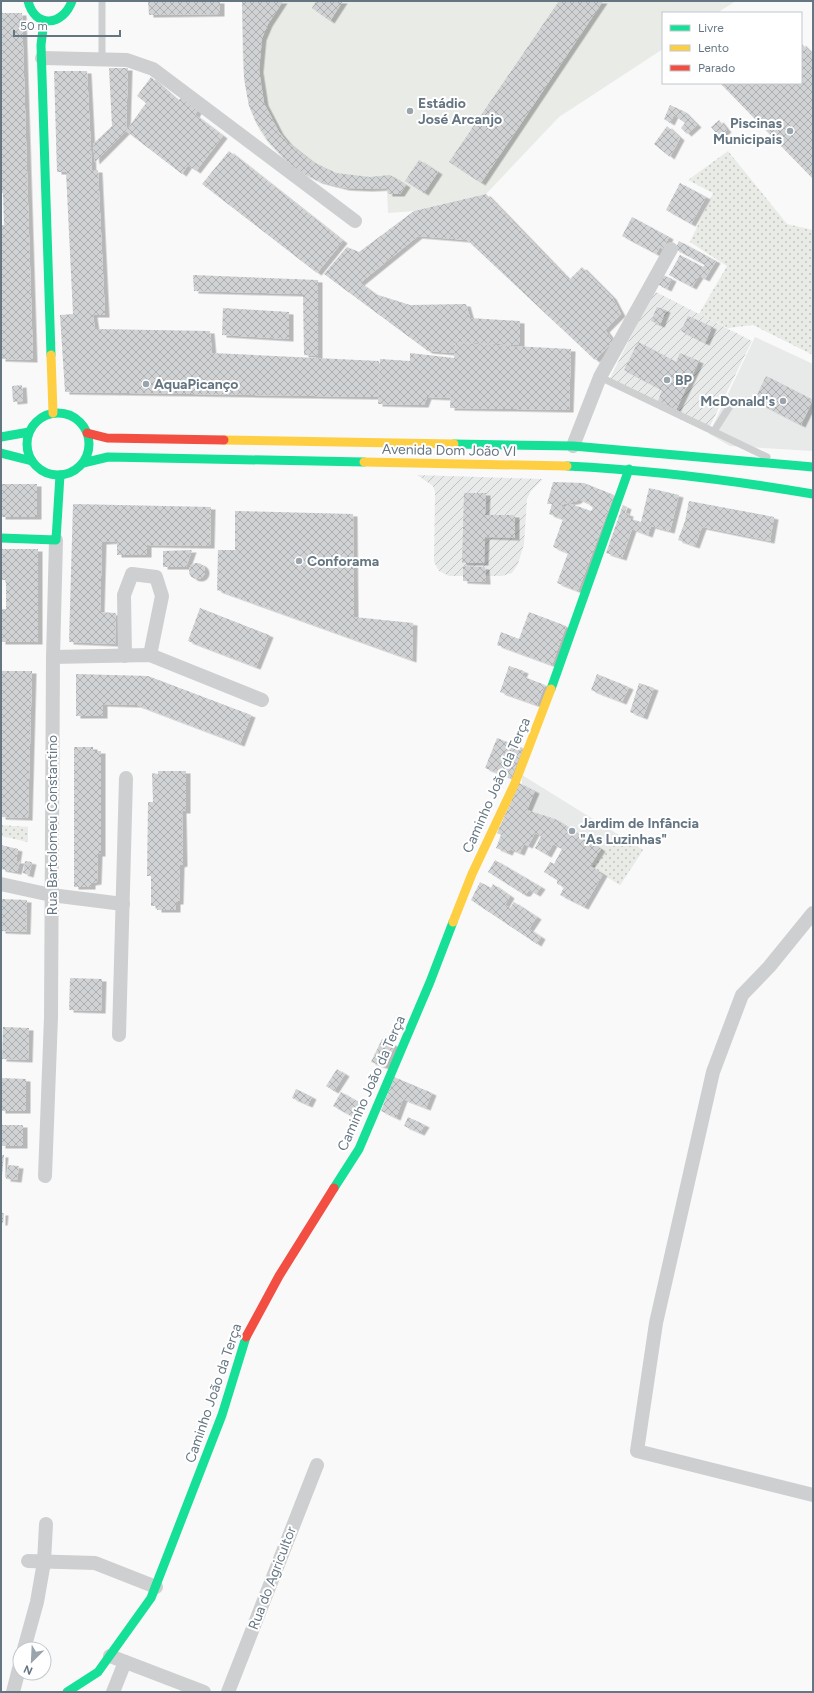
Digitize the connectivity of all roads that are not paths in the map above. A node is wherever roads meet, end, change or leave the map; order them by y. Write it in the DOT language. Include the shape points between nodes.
graph roads {
  1 [pos="28,1"];
  2 [pos="72,1"];
  3 [pos="102,1"];
  4 [pos="44,21"];
  5 [pos="42,58"];
  6 [pos="102,58"];
  7 [pos="355,221"];
  8 [pos="671,249"];
  9 [pos="600,377"];
  10 [pos="732,403"];
  11 [pos="53,413"];
  12 [pos="714,431"];
  13 [pos="29,432"];
  14 [pos="87,433"];
  15 [pos="1,437"];
  16 [pos="573,446"];
  17 [pos="1,453"];
  18 [pos="32,461"];
  19 [pos="83,464"];
  20 [pos="780,464"];
  21 [pos="813,467"];
  22 [pos="629,470"];
  23 [pos="60,475"];
  24 [pos="813,494"];
  25 [pos="1,538"];
  26 [pos="56,540"];
  27 [pos="150,655"];
  28 [pos="125,656"];
  29 [pos="53,657"];
  30 [pos="262,700"];
  31 [pos="126,778"];
  32 [pos="1,884"];
  33 [pos="51,896"];
  34 [pos="123,904"];
  35 [pos="813,913"];
  36 [pos="119,1035"];
  37 [pos="45,1176"];
  38 [pos="317,1465"];
  39 [pos="813,1495"];
  40 [pos="46,1524"];
  41 [pos="28,1562"];
  42 [pos="44,1562"];
  43 [pos="156,1587"];
  44 [pos="26,1641"];
  45 [pos="110,1656"];
  46 [pos="125,1662"];
  47 [pos="16,1681"];
  48 [pos="13,1692"];
  49 [pos="67,1692"];
  50 [pos="113,1692"];
  51 [pos="204,1692"];
  52 [pos="228,1692"];
  1 -- 4 [label="street" via="28,8 32,14"];
  2 -- 4 [label="street" via="64,16 51,22"];
  3 -- 6 [label="lane"];
  4 -- 5 [label="street"];
  5 -- 6 [label="street"];
  5 -- 11 [label="street"];
  6 -- 7 [label="street" via="127,60 153,69"];
  8 -- 9 [label="street"];
  9 -- 12 [label="lane"];
  9 -- 16 [label="street"];
  10 -- 12 [label="lane"];
  11 -- 13 [label="street" via="35,423"];
  11 -- 14 [label="street" via="64,413 73,417"];
  12 -- 20 [label="lane"];
  13 -- 15 [label="street"];
  13 -- 18 [label="street" via="28,447"];
  14 -- 16 [label="street, Avenida Dom João VI" via="108,438"];
  14 -- 19 [label="street" via="90,447"];
  16 -- 20 [label="street, Avenida Dom João VI"];
  17 -- 18 [label="street"];
  18 -- 23 [label="street" via="40,469"];
  19 -- 22 [label="street, Avenida Dom João VI" via="108,457 549,465"];
  19 -- 23 [label="street" via="69,473"];
  20 -- 21 [label="street, Avenida Dom João VI"];
  22 -- 24 [label="street, Avenida Dom João VI" via="736,481"];
  22 -- 43 [label="street, Caminho João da Terça" via="545,707 515,783 472,874 430,982 359,1149 279,1276 248,1331 222,1415"];
  23 -- 26 [label="street, Rua Bartolomeu Constantino"];
  25 -- 26 [label="street"];
  26 -- 29 [label="street, Rua Bartolomeu Constantino"];
  27 -- 28 [label="street"];
  27 -- 28 [label="street" via="162,596 156,577 132,574 124,595"];
  27 -- 30 [label="street"];
  28 -- 29 [label="street"];
  29 -- 33 [label="street, Rua Bartolomeu Constantino"];
  31 -- 34 [label="street"];
  32 -- 33 [label="street"];
  33 -- 34 [label="street"];
  33 -- 37 [label="street, Rua Bartolomeu Constantino" via="51,1017"];
  34 -- 36 [label="street"];
  35 -- 39 [label="street" via="769,967 742,995 712,1072 656,1323 637,1451"];
  38 -- 52 [label="street, Rua do Agricultor"];
  40 -- 42 [label="street"];
  41 -- 42 [label="street"];
  42 -- 43 [label="street" via="95,1563"];
  42 -- 44 [label="street"];
  43 -- 45 [label="street, Caminho João da Terça"];
  45 -- 46 [label="street"];
  45 -- 49 [label="street, Caminho João da Terça" via="98,1672"];
  46 -- 50 [label="street"];
  46 -- 51 [label="street"];
  47 -- 48 [label="street"];
}
